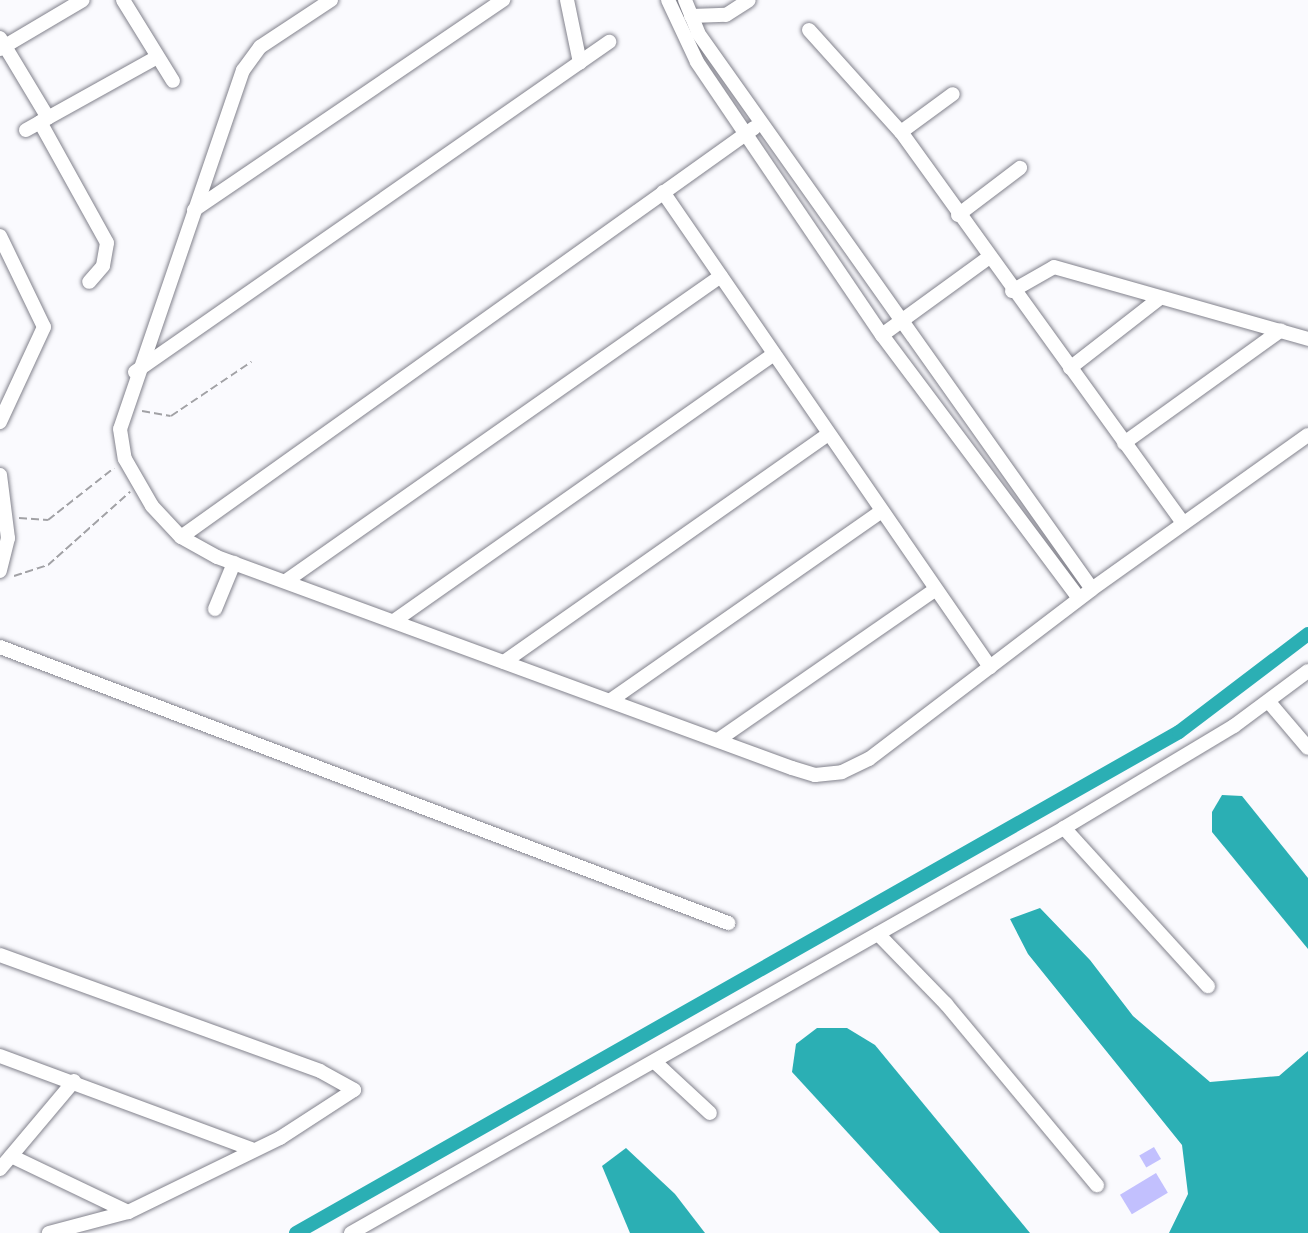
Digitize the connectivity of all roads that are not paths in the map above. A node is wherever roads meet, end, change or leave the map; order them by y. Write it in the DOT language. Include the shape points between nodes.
graph roads {
  1 [pos="83,0"];
  2 [pos="123,0"];
  3 [pos="331,0"];
  4 [pos="503,0"];
  5 [pos="567,0"];
  6 [pos="668,0"];
  7 [pos="685,0"];
  8 [pos="749,0"];
  9 [pos="691,16"];
  10 [pos="809,30"];
  11 [pos="609,42"];
  12 [pos="2,44"];
  13 [pos="157,57"];
  14 [pos="580,63"];
  15 [pos="173,81"];
  16 [pos="953,94"];
  17 [pos="44,120"];
  18 [pos="763,123"];
  19 [pos="26,130"];
  20 [pos="749,132"];
  21 [pos="901,132"];
  22 [pos="1020,168"];
  23 [pos="663,192"];
  24 [pos="194,210"];
  25 [pos="958,215"];
  26 [pos="0,236"];
  27 [pos="988,258"];
  28 [pos="721,276"];
  29 [pos="89,282"];
  30 [pos="1012,291"];
  31 [pos="1160,298"];
  32 [pos="900,322"];
  33 [pos="1281,330"];
  34 [pos="882,335"];
  35 [pos="1308,339"];
  36 [pos="771,356"];
  37 [pos="1070,368"];
  38 [pos="135,372"];
  39 [pos="0,422"];
  40 [pos="827,435"];
  41 [pos="1308,435"];
  42 [pos="1124,443"];
  43 [pos="0,475"];
  44 [pos="880,512"];
  45 [pos="1183,523"];
  46 [pos="181,537"];
  47 [pos="234,563"];
  48 [pos="6,574"];
  49 [pos="286,581"];
  50 [pos="1092,589"];
  51 [pos="935,590"];
  52 [pos="1079,598"];
  53 [pos="215,609"];
  54 [pos="394,621"];
  55 [pos="0,647"];
  56 [pos="504,662"];
  57 [pos="990,667"];
  58 [pos="1308,671"];
  59 [pos="611,700"];
  60 [pos="1269,702"];
  61 [pos="718,740"];
  62 [pos="1308,748"];
  63 [pos="1064,828"];
  64 [pos="728,923"];
  65 [pos="878,934"];
  66 [pos="0,955"];
  67 [pos="1208,986"];
  68 [pos="0,1056"];
  69 [pos="657,1064"];
  70 [pos="74,1081"];
  71 [pos="710,1113"];
  72 [pos="251,1149"];
  73 [pos="11,1156"];
  74 [pos="0,1169"];
  75 [pos="1097,1185"];
  76 [pos="128,1212"];
  77 [pos="49,1233"];
  78 [pos="351,1233"];
  1 -- 12 [label="street"];
  2 -- 13 [label="street"];
  3 -- 24 [label="street" via="249,58"];
  4 -- 24 [label="street"];
  5 -- 14 [label="street"];
  6 -- 20 [label="street" via="697,62"];
  7 -- 9 [label="street"];
  8 -- 9 [label="street" via="726,15"];
  9 -- 18 [label="street"];
  10 -- 21 [label="street"];
  11 -- 14 [label="street"];
  12 -- 17 [label="street"];
  13 -- 15 [label="street"];
  13 -- 17 [label="street"];
  14 -- 38 [label="street"];
  16 -- 21 [label="street"];
  17 -- 19 [label="street"];
  17 -- 29 [label="street" via="107,243 103,266"];
  18 -- 20 [label="street"];
  18 -- 32 [label="street"];
  20 -- 23 [label="street"];
  20 -- 34 [label="street"];
  21 -- 25 [label="street"];
  22 -- 25 [label="street"];
  23 -- 28 [label="street"];
  23 -- 46 [label="street"];
  24 -- 38 [label="street"];
  25 -- 27 [label="street"];
  26 -- 39 [label="street" via="44,327"];
  27 -- 30 [label="street"];
  27 -- 32 [label="street"];
  28 -- 36 [label="street"];
  28 -- 49 [label="street"];
  30 -- 31 [label="street" via="1054,267"];
  30 -- 37 [label="street"];
  31 -- 33 [label="street"];
  31 -- 37 [label="street"];
  32 -- 34 [label="street"];
  32 -- 50 [label="street"];
  33 -- 35 [label="street"];
  33 -- 42 [label="street"];
  34 -- 52 [label="street"];
  36 -- 40 [label="street"];
  36 -- 54 [label="street"];
  37 -- 42 [label="street"];
  38 -- 46 [label="street" via="120,429 125,459 137,486"];
  40 -- 44 [label="street"];
  40 -- 56 [label="street"];
  41 -- 45 [label="street"];
  42 -- 45 [label="street"];
  43 -- 48 [label="street" via="8,538"];
  44 -- 51 [label="street"];
  44 -- 59 [label="street"];
  45 -- 50 [label="street"];
  46 -- 47 [label="street"];
  47 -- 49 [label="street"];
  47 -- 53 [label="street"];
  49 -- 54 [label="street"];
  50 -- 52 [label="street"];
  51 -- 57 [label="street"];
  51 -- 61 [label="street"];
  52 -- 57 [label="street"];
  54 -- 56 [label="street"];
  55 -- 64 [label="street"];
  56 -- 59 [label="street"];
  57 -- 61 [label="street" via="869,759 842,772 815,775"];
  58 -- 60 [label="street"];
  59 -- 61 [label="street"];
  60 -- 62 [label="street"];
  60 -- 63 [label="street"];
  63 -- 65 [label="street"];
  63 -- 67 [label="street"];
  65 -- 69 [label="street"];
  65 -- 75 [label="street" via="946,1004"];
  66 -- 72 [label="street" via="352,1087 353,1094 338,1106"];
  68 -- 70 [label="street"];
  69 -- 71 [label="street"];
  69 -- 78 [label="street"];
  70 -- 72 [label="street"];
  70 -- 73 [label="street"];
  72 -- 76 [label="street"];
  73 -- 74 [label="street"];
  73 -- 76 [label="street"];
  76 -- 77 [label="street"];
}
